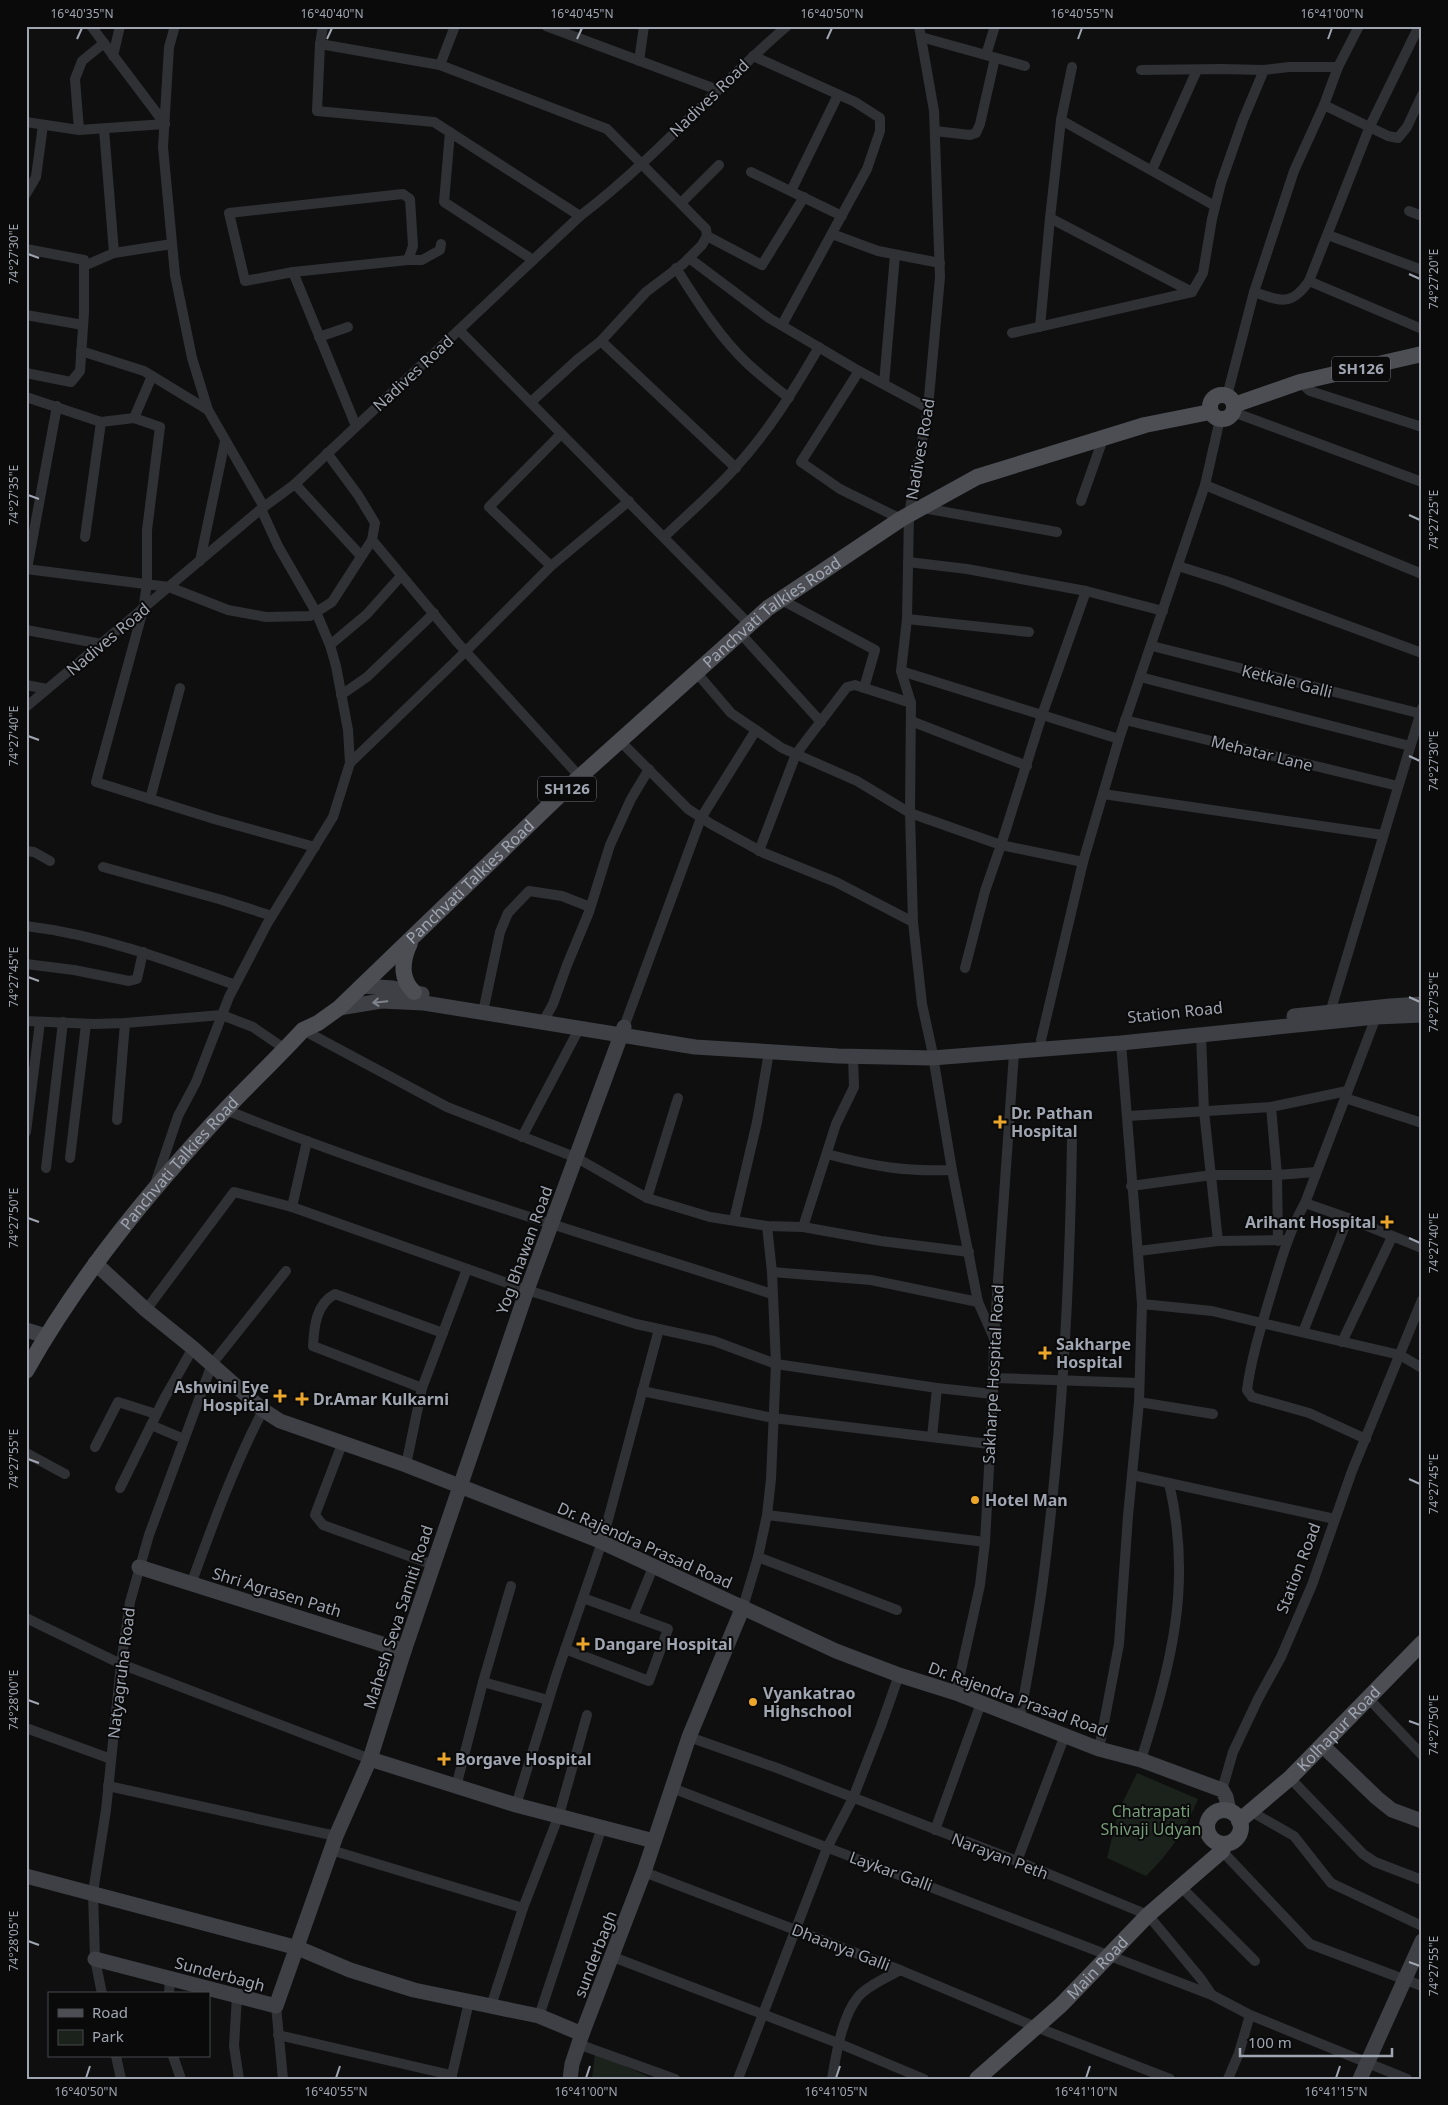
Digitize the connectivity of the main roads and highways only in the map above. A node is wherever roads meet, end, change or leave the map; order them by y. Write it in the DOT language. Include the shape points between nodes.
graph roads {
  1 [pos="1422,354"];
  2 [pos="413,937"];
  3 [pos="362,986"];
  4 [pos="414,992"];
  5 [pos="1422,1004"];
  6 [pos="339,1008"];
  7 [pos="484,1008"];
  8 [pos="1422,1015"];
  9 [pos="1329,1017"];
  10 [pos="545,1019"];
  11 [pos="622,1032"];
  12 [pos="1042,1045"];
  13 [pos="932,1054"];
  14 [pos="95,1263"];
  15 [pos="26,1330"];
  16 [pos="46,1336"];
  17 [pos="26,1371"];
  18 [pos="460,1486"];
  19 [pos="139,1567"];
  20 [pos="743,1607"];
  21 [pos="1422,1643"];
  22 [pos="404,1650"];
  23 [pos="1323,1746"];
  24 [pos="370,1759"];
  25 [pos="1240,1815"];
  26 [pos="1422,1821"];
  27 [pos="654,1841"];
  28 [pos="334,1843"];
  29 [pos="1221,1850"];
  30 [pos="26,1876"];
  31 [pos="1422,1941"];
  32 [pos="298,1948"];
  33 [pos="95,1959"];
  34 [pos="170,1986"];
  35 [pos="580,2039"];
  36 [pos="570,2079"];
  37 [pos="977,2079"];
  38 [pos="1360,2079"];
  1 -- 2 [label="main road, Panchvati Talkies Road / SH126" via="1300,382 1225,409 1146,425 976,478 910,514 768,608 580,777"];
  2 -- 3 [label="main road, Panchvati Talkies Road / SH126"];
  2 -- 4 [label="main road" via="403,960 403,972"];
  3 -- 4 [label="main road"];
  3 -- 6 [label="main road, Panchvati Talkies Road / SH126"];
  4 -- 7 [label="main road"];
  5 -- 9 [label="main road, Station Road"];
  7 -- 6 [label="main road, one-way" via="397,1001"];
  6 -- 14 [label="main road, Panchvati Talkies Road / SH126" via="318,1024 303,1030 226,1110 153,1191"];
  7 -- 10 [label="main road"];
  8 -- 9 [label="main road, Station Road"];
  9 -- 12 [label="main road, Station Road" via="1231,1024"];
  9 -- 12 [label="main road, Station Road" via="1121,1043"];
  10 -- 11 [label="main road"];
  10 -- 11 [label="main road" via="579,1029"];
  11 -- 13 [label="main road" via="738,1044"];
  11 -- 13 [label="main road" via="695,1047 853,1056"];
  11 -- 18 [label="main road, Yog Bhawan Road"];
  12 -- 13 [label="main road, Station Road"];
  12 -- 13 [label="main road, Station Road" via="1014,1053"];
  14 -- 16 [label="main road, Panchvati Talkies Road / SH126"];
  14 -- 18 [label="main road, Dr. Rajendra Prasad Road" via="263,1410 280,1421"];
  15 -- 16 [label="main road"];
  16 -- 17 [label="main road, SH126"];
  18 -- 20 [label="main road, Dr. Rajendra Prasad Road" via="602,1542"];
  18 -- 22 [label="main road, Mahesh Seva Samiti Road"];
  19 -- 22 [label="main road, Shri Agrasen Path"];
  20 -- 25 [label="main road, Dr. Rajendra Prasad Road" via="836,1651 1222,1790"];
  20 -- 27 [label="main road, sunderbagh" via="690,1737"];
  21 -- 23 [label="main road, Kolhapur Road"];
  22 -- 24 [label="main road, Mahesh Seva Samiti Road"];
  23 -- 25 [label="main road, Kolhapur Road" via="1290,1778"];
  23 -- 26 [label="main road" via="1392,1810"];
  24 -- 27 [label="main road" via="516,1805"];
  24 -- 28 [label="main road, Mahesh Seva Samiti Road"];
  25 -- 29 [label="main road" via="1239,1835"];
  25 -- 29 [label="main road" via="1224,1810 1211,1816 1207,1825 1211,1839"];
  27 -- 35 [label="main road, sunderbagh"];
  28 -- 32 [label="main road, Sunderbagh"];
  29 -- 37 [label="main road, Main Road" via="1148,1915 1061,2005"];
  30 -- 32 [label="main road"];
  31 -- 38 [label="main road"];
  32 -- 34 [label="main road, Sunderbagh" via="276,2006 237,1996"];
  32 -- 35 [label="main road" via="350,1970 423,1992 539,2016"];
  33 -- 34 [label="main road, Sunderbagh"];
  35 -- 36 [label="main road, sunderbagh"];
}
